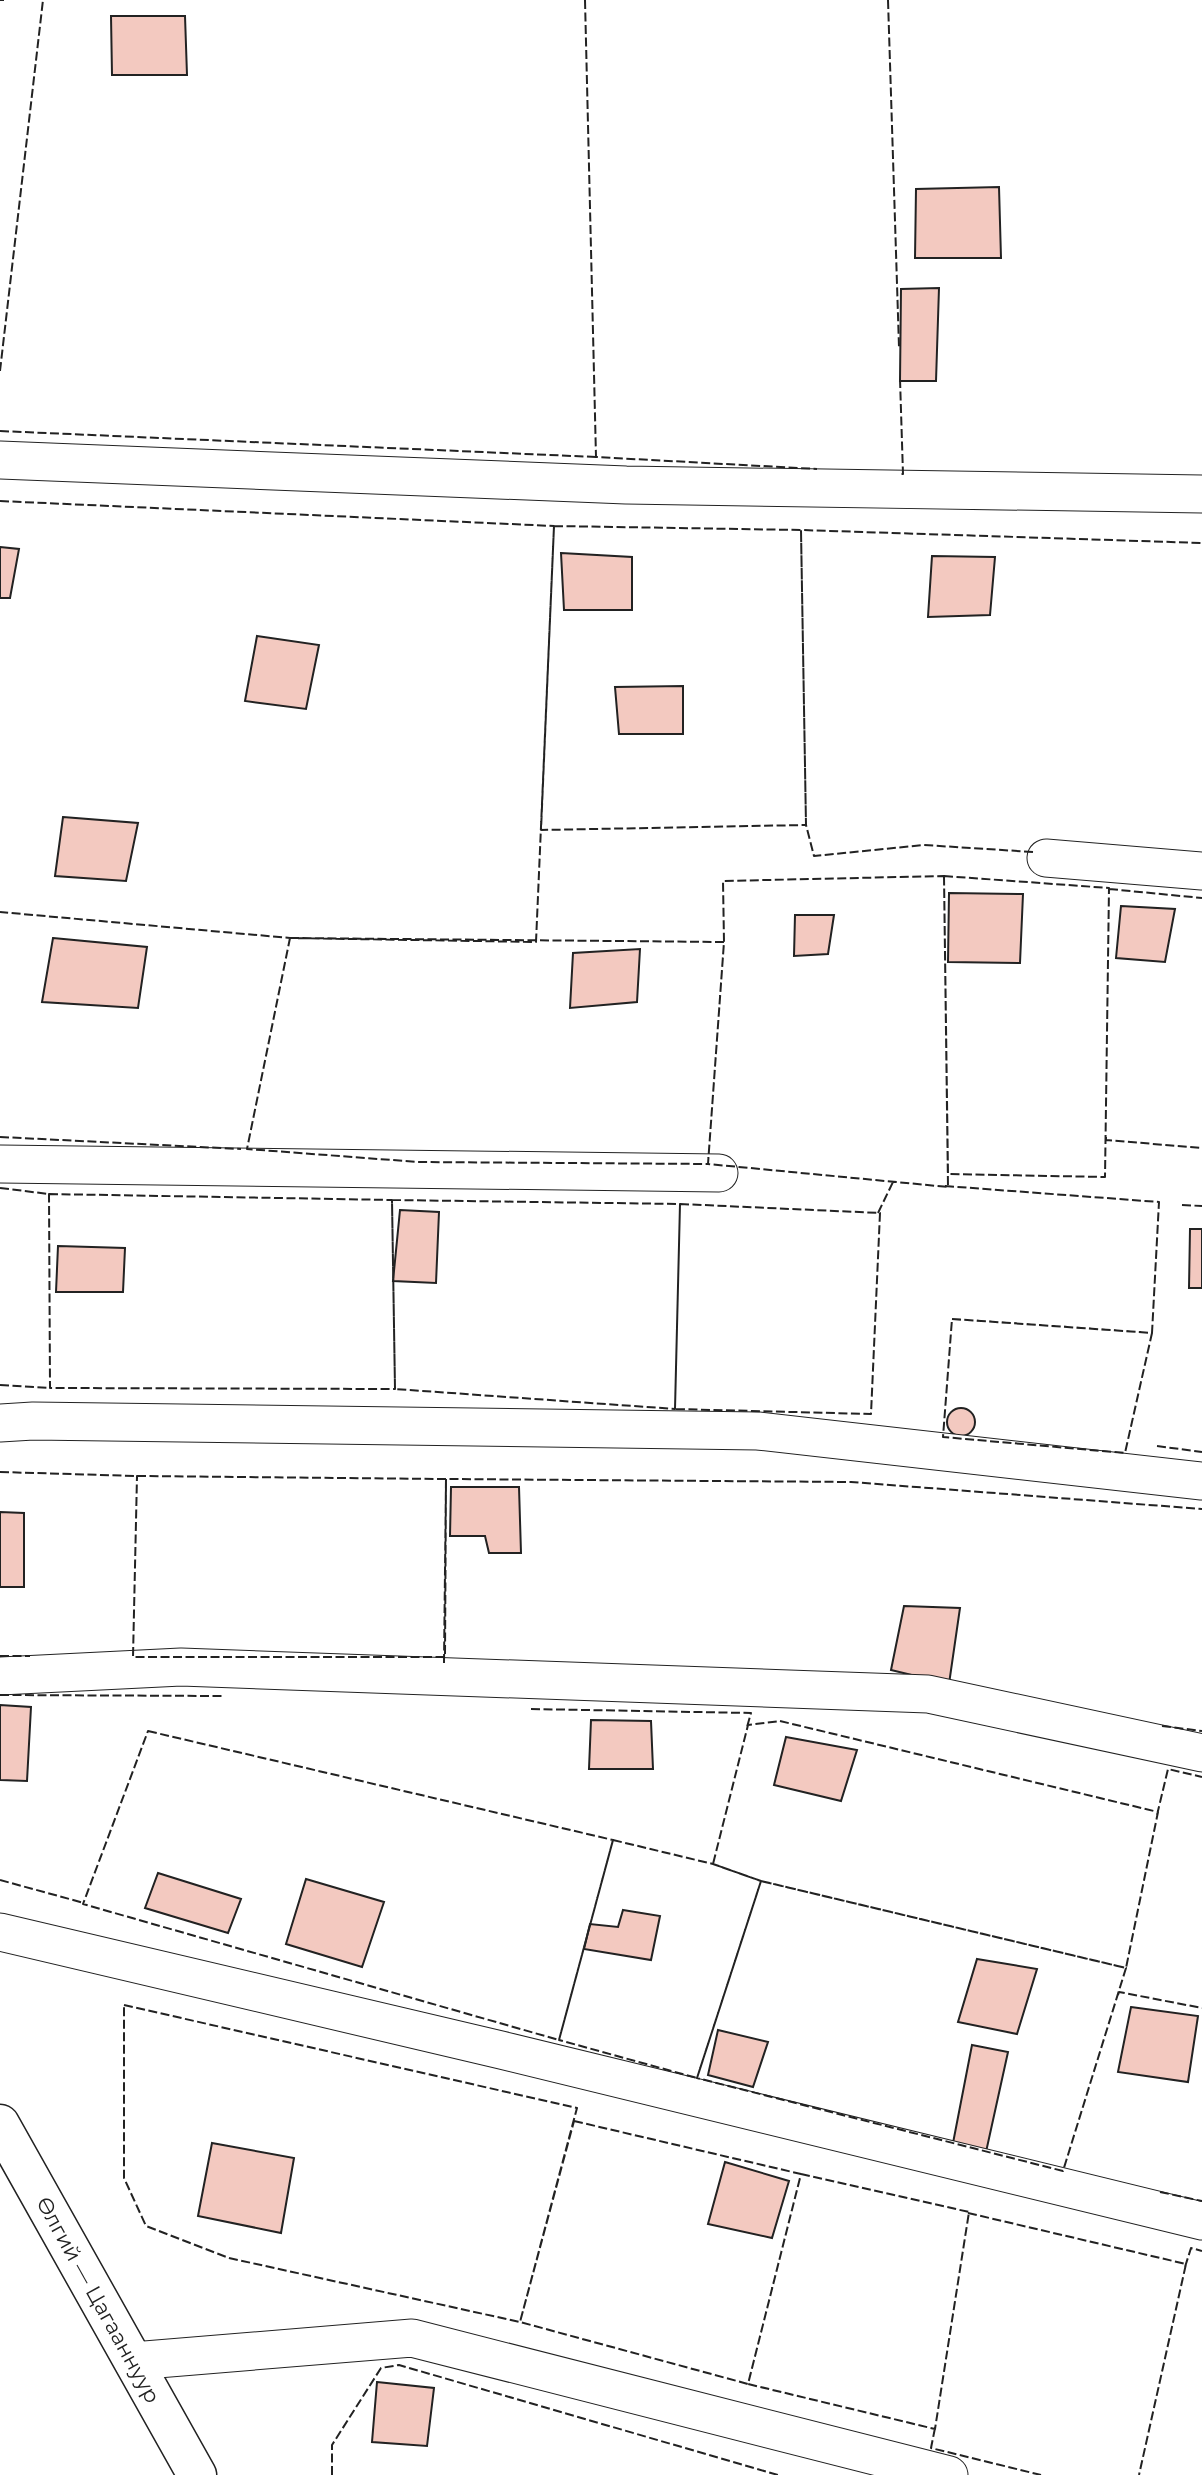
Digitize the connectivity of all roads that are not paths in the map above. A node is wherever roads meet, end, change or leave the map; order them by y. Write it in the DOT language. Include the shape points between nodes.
graph roads {
  1 [pos="0,460"];
  2 [pos="1202,494"];
  3 [pos="1046,858"];
  4 [pos="1202,872"];
  5 [pos="0,1164"];
  6 [pos="719,1173"];
  7 [pos="0,1423"];
  8 [pos="1202,1481"];
  9 [pos="0,1676"];
  10 [pos="1202,1753"];
  11 [pos="0,1932"];
  12 [pos="0,2124"];
  13 [pos="1202,2221"];
  14 [pos="133,2361"];
  15 [pos="197,2475"];
  16 [pos="949,2475"];
  1 -- 2 [label="street" via="626,485"];
  3 -- 4 [label="street"];
  5 -- 6 [label="street"];
  7 -- 8 [label="street" via="758,1431"];
  9 -- 10 [label="street" via="181,1667 928,1694"];
  11 -- 13 [label="street"];
  12 -- 14 [label="highway, Өлгий — Цагааннуур"];
  14 -- 15 [label="highway, Өлгий — Цагааннуур"];
  14 -- 16 [label="street" via="412,2338"];
}
